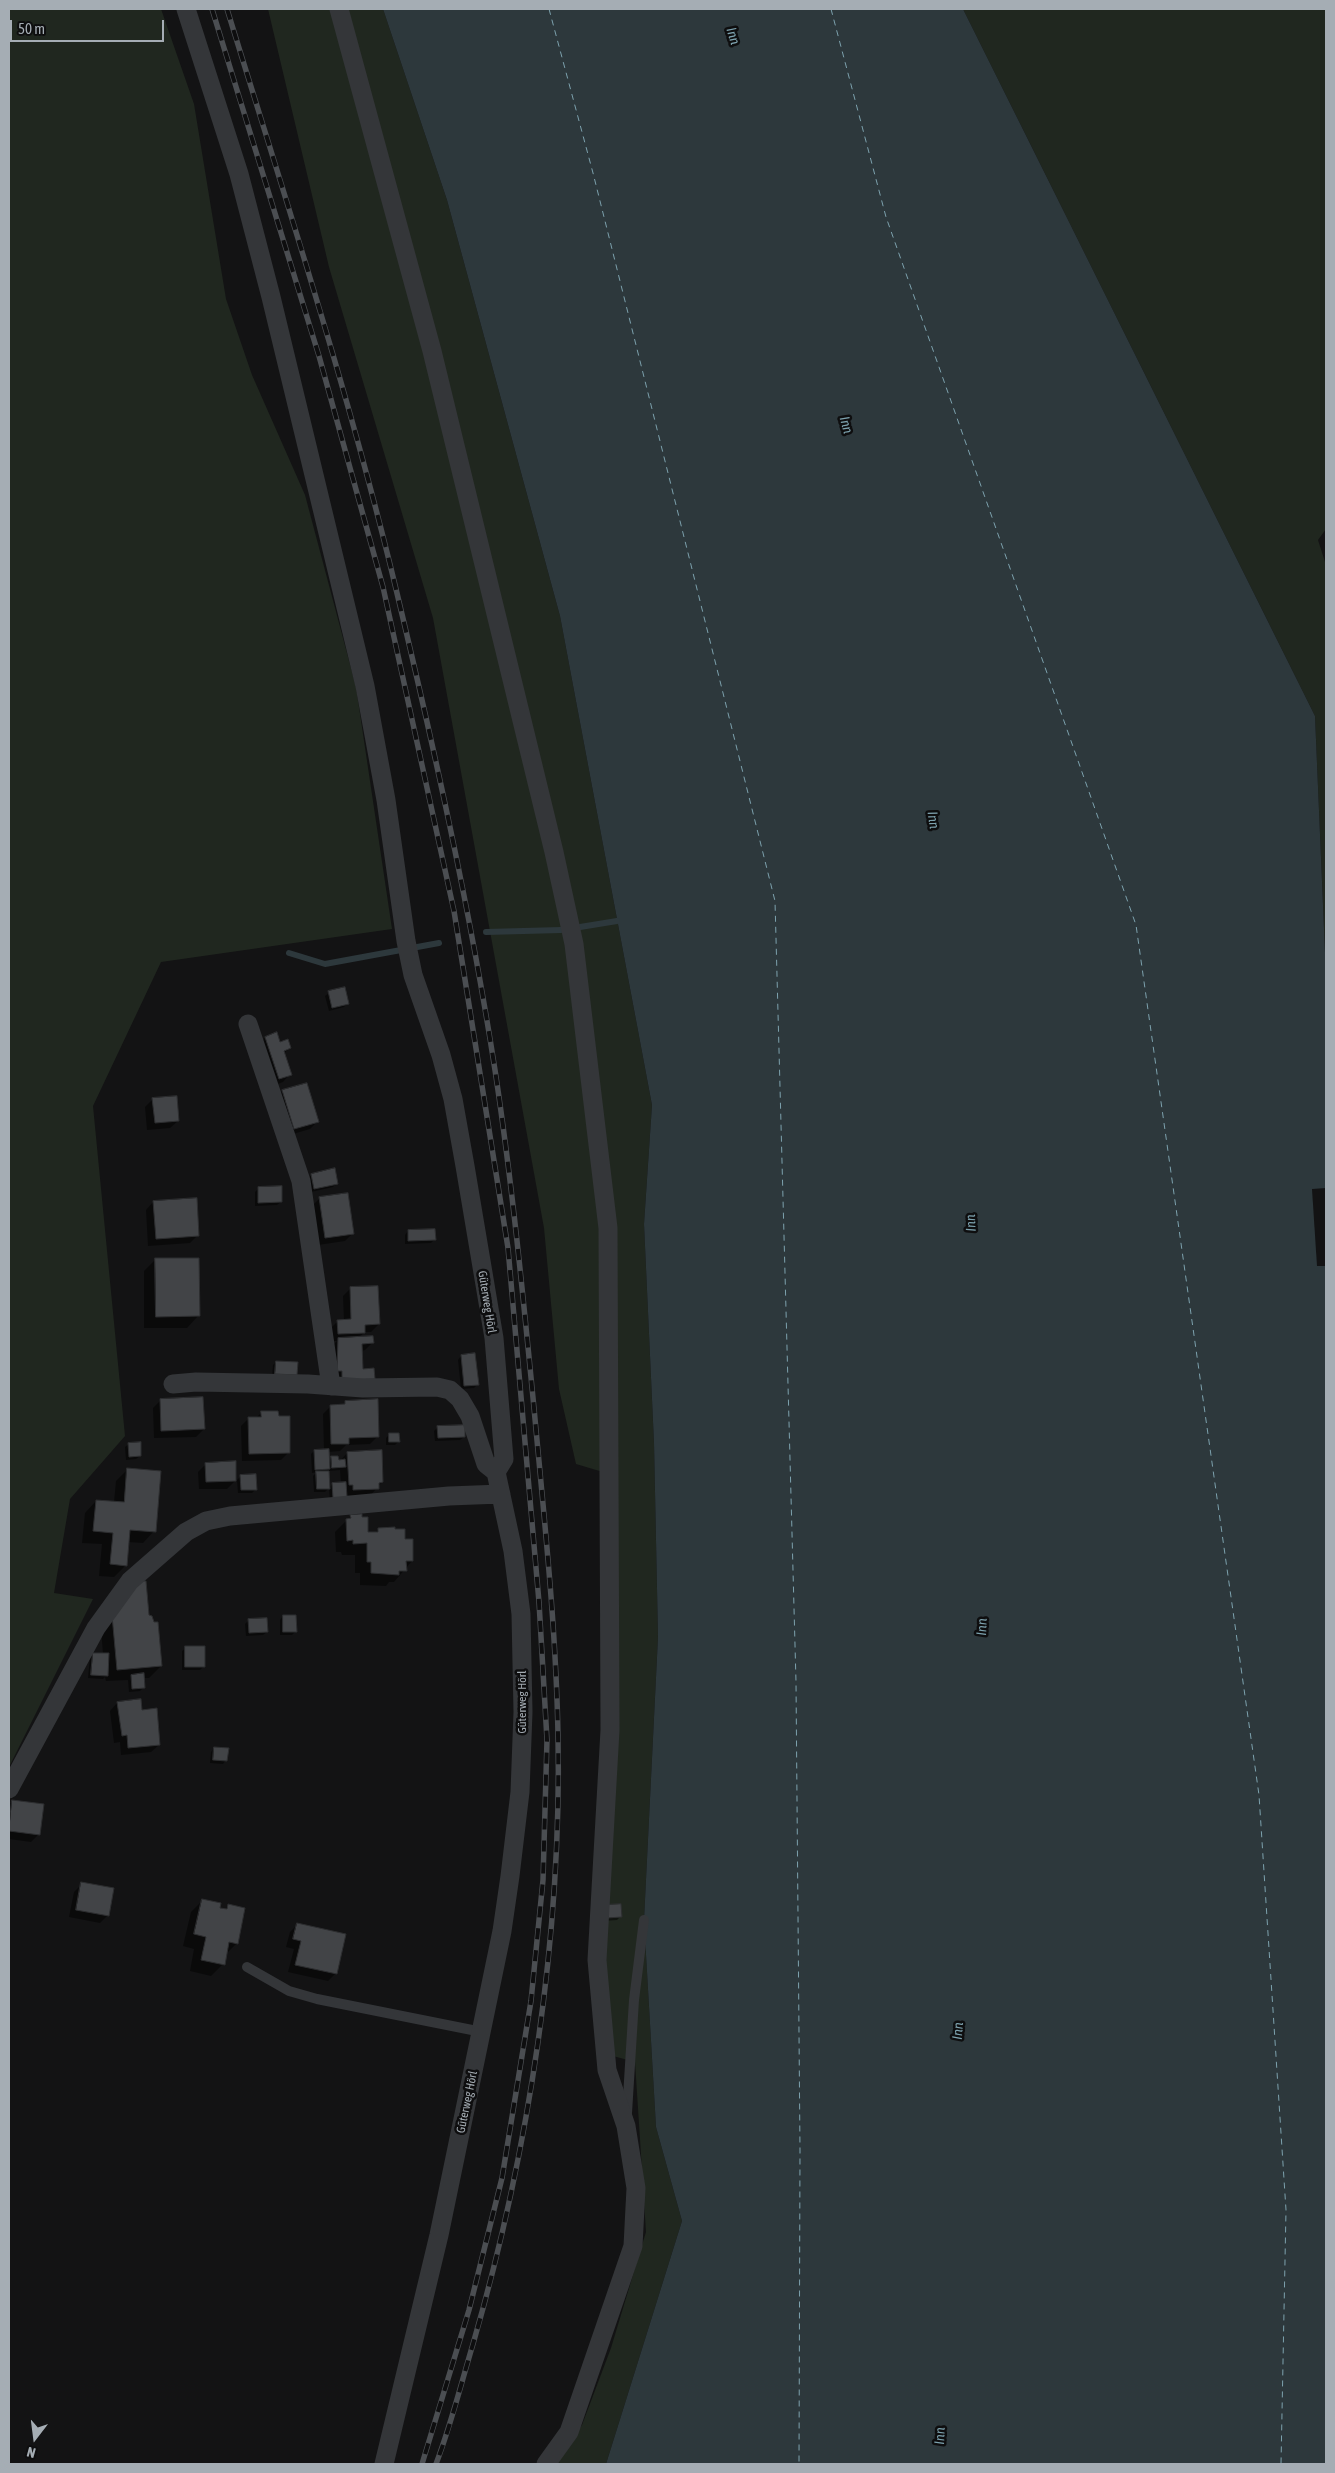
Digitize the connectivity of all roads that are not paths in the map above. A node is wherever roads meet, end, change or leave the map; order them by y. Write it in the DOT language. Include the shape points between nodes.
graph roads {
  1 [pos="186,9"];
  2 [pos="339,9"];
  3 [pos="248,1024"];
  4 [pos="172,1384"];
  5 [pos="331,1386"];
  6 [pos="496,1472"];
  7 [pos="500,1494"];
  8 [pos="9,1788"];
  9 [pos="644,1920"];
  10 [pos="247,1966"];
  11 [pos="482,2032"];
  12 [pos="626,2126"];
  13 [pos="384,2464"];
  14 [pos="546,2464"];
  1 -- 6 [label="street, Güterweg Hörl" via="239,174 271,297 365,686 412,975 444,1064 453,1100 494,1338 504,1459"];
  2 -- 12 [label="street" via="432,351 574,944 608,1228 610,1730 596,1960 607,2070"];
  3 -- 5 [label="street" via="301,1180"];
  4 -- 5 [label="street"];
  5 -- 6 [label="street" via="436,1387 450,1390 470,1416 486,1464"];
  6 -- 7 [label="street, Güterweg Hörl"];
  7 -- 8 [label="street" via="230,1516 206,1521 186,1532 130,1581 96,1628"];
  7 -- 11 [label="street, Güterweg Hörl" via="513,1551 521,1614 523,1712 520,1792 510,1876"];
  9 -- 12 [label="lane" via="634,2000"];
  10 -- 11 [label="lane" via="289,1991 317,1999"];
  11 -- 13 [label="street, Güterweg Hörl" via="439,2235"];
  12 -- 14 [label="street" via="636,2188 633,2246 569,2432"];
}
